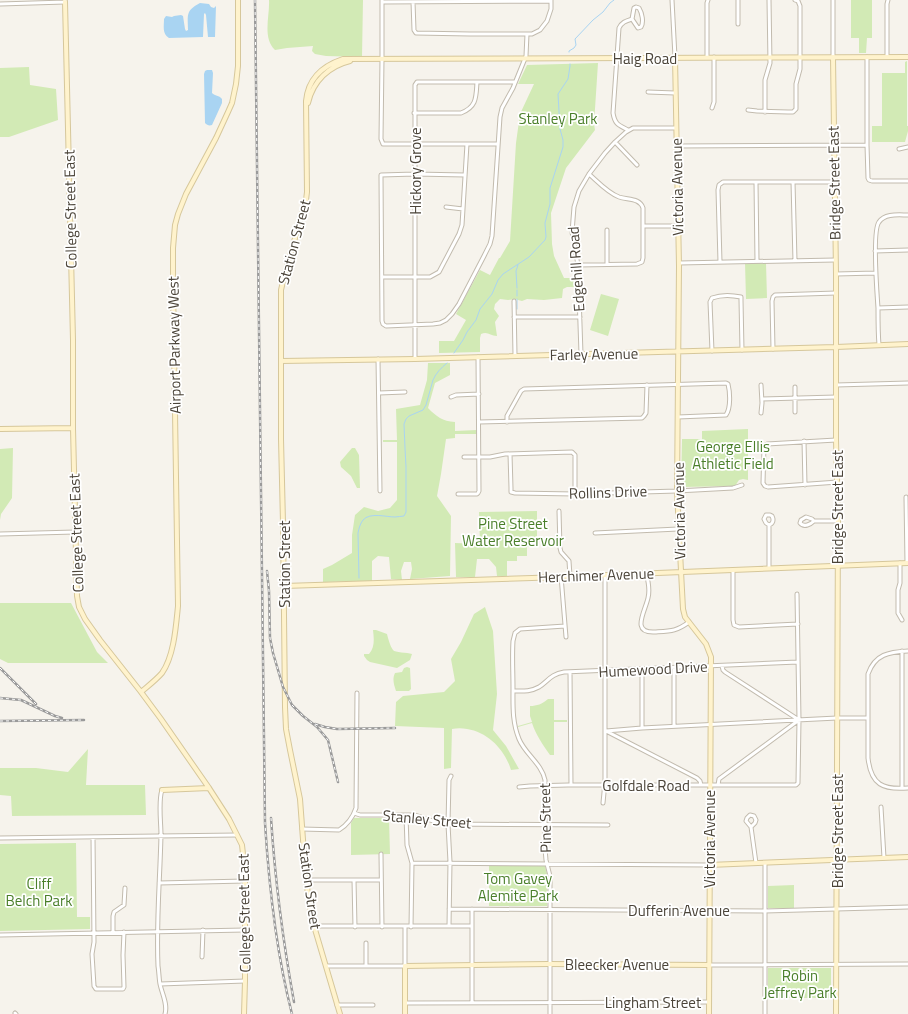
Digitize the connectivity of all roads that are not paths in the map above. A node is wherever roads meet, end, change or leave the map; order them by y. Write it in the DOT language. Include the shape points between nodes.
graph roads {
  1 [pos="238,0"];
  2 [pos="551,0"];
  3 [pos="672,0"];
  4 [pos="708,0"];
  5 [pos="738,0"];
  6 [pos="769,0"];
  7 [pos="795,0"];
  8 [pos="833,0"];
  9 [pos="888,0"];
  10 [pos="65,1"];
  11 [pos="382,1"];
  12 [pos="413,2"];
  13 [pos="0,4"];
  14 [pos="632,19"];
  15 [pos="738,24"];
  16 [pos="527,34"];
  17 [pos="707,57"];
  18 [pos="714,57"];
  19 [pos="770,57"];
  20 [pos="800,57"];
  21 [pos="833,57"];
  22 [pos="867,57"];
  23 [pos="887,57"];
  24 [pos="908,57"];
  25 [pos="525,58"];
  26 [pos="616,58"];
  27 [pos="675,58"];
  28 [pos="382,59"];
  29 [pos="477,82"];
  30 [pos="516,82"];
  31 [pos="648,92"];
  32 [pos="675,93"];
  33 [pos="712,108"];
  34 [pos="748,110"];
  35 [pos="765,112"];
  36 [pos="414,113"];
  37 [pos="676,128"];
  38 [pos="628,130"];
  39 [pos="615,142"];
  40 [pos="415,144"];
  41 [pos="468,144"];
  42 [pos="498,144"];
  43 [pos="867,145"];
  44 [pos="676,146"];
  45 [pos="834,146"];
  46 [pos="908,147"];
  47 [pos="899,149"];
  48 [pos="637,165"];
  49 [pos="415,174"];
  50 [pos="589,174"];
  51 [pos="465,175"];
  52 [pos="908,181"];
  53 [pos="756,182"];
  54 [pos="793,182"];
  55 [pos="834,182"];
  56 [pos="446,207"];
  57 [pos="463,209"];
  58 [pos="908,215"];
  59 [pos="643,226"];
  60 [pos="678,226"];
  61 [pos="607,230"];
  62 [pos="875,250"];
  63 [pos="908,250"];
  64 [pos="795,260"];
  65 [pos="836,260"];
  66 [pos="757,261"];
  67 [pos="720,262"];
  68 [pos="679,263"];
  69 [pos="607,264"];
  70 [pos="578,265"];
  71 [pos="876,273"];
  72 [pos="836,274"];
  73 [pos="382,277"];
  74 [pos="415,277"];
  75 [pos="836,293"];
  76 [pos="514,301"];
  77 [pos="908,307"];
  78 [pos="878,308"];
  79 [pos="514,317"];
  80 [pos="580,317"];
  81 [pos="415,325"];
  82 [pos="908,344"];
  83 [pos="878,345"];
  84 [pos="836,347"];
  85 [pos="773,349"];
  86 [pos="742,350"];
  87 [pos="712,351"];
  88 [pos="678,352"];
  89 [pos="581,354"];
  90 [pos="515,355"];
  91 [pos="478,357"];
  92 [pos="415,359"];
  93 [pos="378,360"];
  94 [pos="280,361"];
  95 [pos="908,383"];
  96 [pos="678,384"];
  97 [pos="647,385"];
  98 [pos="836,385"];
  99 [pos="761,386"];
  100 [pos="795,387"];
  101 [pos="405,392"];
  102 [pos="379,393"];
  103 [pos="479,394"];
  104 [pos="451,397"];
  105 [pos="836,397"];
  106 [pos="795,398"];
  107 [pos="762,399"];
  108 [pos="796,412"];
  109 [pos="761,413"];
  110 [pos="678,416"];
  111 [pos="479,422"];
  112 [pos="507,422"];
  113 [pos="73,428"];
  114 [pos="0,429"];
  115 [pos="836,440"];
  116 [pos="804,441"];
  117 [pos="510,454"];
  118 [pos="464,456"];
  119 [pos="479,456"];
  120 [pos="838,482"];
  121 [pos="742,485"];
  122 [pos="805,485"];
  123 [pos="677,490"];
  124 [pos="380,491"];
  125 [pos="458,494"];
  126 [pos="575,494"];
  127 [pos="906,497"];
  128 [pos="559,511"];
  129 [pos="814,521"];
  130 [pos="838,521"];
  131 [pos="769,525"];
  132 [pos="678,529"];
  133 [pos="75,532"];
  134 [pos="595,533"];
  135 [pos="0,534"];
  136 [pos="900,563"];
  137 [pos="907,563"];
  138 [pos="837,566"];
  139 [pos="769,568"];
  140 [pos="733,570"];
  141 [pos="680,572"];
  142 [pos="646,573"];
  143 [pos="605,575"];
  144 [pos="561,576"];
  145 [pos="570,576"];
  146 [pos="284,586"];
  147 [pos="796,594"];
  148 [pos="902,620"];
  149 [pos="689,622"];
  150 [pos="798,624"];
  151 [pos="565,626"];
  152 [pos="566,637"];
  153 [pos="908,651"];
  154 [pos="902,652"];
  155 [pos="798,662"];
  156 [pos="711,666"];
  157 [pos="722,666"];
  158 [pos="674,668"];
  159 [pos="642,669"];
  160 [pos="605,671"];
  161 [pos="570,672"];
  162 [pos="513,691"];
  163 [pos="141,692"];
  164 [pos="357,693"];
  165 [pos="837,718"];
  166 [pos="868,718"];
  167 [pos="799,720"];
  168 [pos="710,725"];
  169 [pos="674,726"];
  170 [pos="642,728"];
  171 [pos="606,731"];
  172 [pos="451,776"];
  173 [pos="545,785"];
  174 [pos="571,785"];
  175 [pos="605,785"];
  176 [pos="700,785"];
  177 [pos="710,785"];
  178 [pos="718,785"];
  179 [pos="519,787"];
  180 [pos="209,788"];
  181 [pos="902,788"];
  182 [pos="908,788"];
  183 [pos="162,790"];
  184 [pos="603,803"];
  185 [pos="881,806"];
  186 [pos="354,813"];
  187 [pos="406,815"];
  188 [pos="448,824"];
  189 [pos="545,824"];
  190 [pos="608,824"];
  191 [pos="751,827"];
  192 [pos="302,829"];
  193 [pos="237,835"];
  194 [pos="161,836"];
  195 [pos="93,837"];
  196 [pos="0,838"];
  197 [pos="382,854"];
  198 [pos="908,857"];
  199 [pos="884,858"];
  200 [pos="837,860"];
  201 [pos="450,862"];
  202 [pos="412,863"];
  203 [pos="547,863"];
  204 [pos="756,863"];
  205 [pos="766,863"];
  206 [pos="709,864"];
  207 [pos="306,880"];
  208 [pos="354,880"];
  209 [pos="381,880"];
  210 [pos="245,881"];
  211 [pos="159,883"];
  212 [pos="125,888"];
  213 [pos="908,907"];
  214 [pos="449,909"];
  215 [pos="472,909"];
  216 [pos="836,909"];
  217 [pos="550,910"];
  218 [pos="709,911"];
  219 [pos="764,911"];
  220 [pos="314,926"];
  221 [pos="411,926"];
  222 [pos="449,926"];
  223 [pos="472,926"];
  224 [pos="355,927"];
  225 [pos="382,927"];
  226 [pos="405,927"];
  227 [pos="203,930"];
  228 [pos="245,930"];
  229 [pos="158,931"];
  230 [pos="113,932"];
  231 [pos="124,932"];
  232 [pos="94,933"];
  233 [pos="0,935"];
  234 [pos="366,943"];
  235 [pos="202,957"];
  236 [pos="550,964"];
  237 [pos="836,964"];
  238 [pos="908,964"];
  239 [pos="472,965"];
  240 [pos="709,965"];
  241 [pos="765,965"];
  242 [pos="326,966"];
  243 [pos="366,966"];
  244 [pos="405,966"];
  245 [pos="245,981"];
  246 [pos="160,984"];
  247 [pos="550,1002"];
  248 [pos="709,1002"];
  249 [pos="405,1003"];
  250 [pos="472,1003"];
  251 [pos="337,1005"];
  252 [pos="372,1005"];
  253 [pos="165,1014"];
  254 [pos="244,1014"];
  255 [pos="340,1014"];
  256 [pos="405,1014"];
  257 [pos="550,1014"];
  258 [pos="709,1014"];
  259 [pos="765,1014"];
  260 [pos="836,1014"];
  1 -- 163 [label="street, Airport Parkway West" via="238,66 232,103 186,194 176,225 173,282 178,606 175,634 167,663 162,673"];
  2 -- 12 [label="street"];
  2 -- 16 [label="street" via="550,16 544,26 536,32"];
  3 -- 27 [label="street, Victoria Avenue"];
  4 -- 17 [label="street"];
  5 -- 15 [label="street"];
  6 -- 19 [label="street"];
  7 -- 20 [label="street" via="800,6"];
  8 -- 21 [label="street, Bridge Street East"];
  9 -- 23 [label="street"];
  10 -- 13 [label="street"];
  10 -- 113 [label="street, College Street East"];
  11 -- 12 [label="street"];
  11 -- 28 [label="street"];
  12 -- 16 [label="street" via="416,33"];
  14 -- 14 [label="street" via="638,28 641,27 639,8 634,8"];
  14 -- 26 [label="street" via="625,21 619,28"];
  16 -- 25 [label="street"];
  17 -- 18 [label="street, Haig Road"];
  17 -- 27 [label="street, Haig Road"];
  18 -- 19 [label="street, Haig Road"];
  18 -- 33 [label="street"];
  19 -- 20 [label="street, Haig Road"];
  19 -- 35 [label="street" via="765,80"];
  20 -- 21 [label="street, Haig Road"];
  20 -- 35 [label="street" via="796,109 793,112"];
  21 -- 22 [label="street, Haig Road"];
  21 -- 45 [label="street, Bridge Street East"];
  22 -- 23 [label="street, Haig Road"];
  22 -- 43 [label="street"];
  23 -- 24 [label="street, Haig Road"];
  25 -- 26 [label="street, Haig Road"];
  25 -- 28 [label="street, Haig Road"];
  25 -- 30 [label="street"];
  26 -- 27 [label="street, Haig Road"];
  26 -- 38 [label="street" via="614,120"];
  27 -- 32 [label="street, Victoria Avenue"];
  28 -- 40 [label="street" via="383,144"];
  28 -- 94 [label="street, Station Street" via="336,61 319,73 309,86 306,111 306,200 281,290"];
  29 -- 30 [label="street, Hickory Grove"];
  29 -- 36 [label="street" via="475,102 466,111"];
  29 -- 36 [label="street, Hickory Grove" via="417,82"];
  30 -- 42 [label="street" via="502,108"];
  31 -- 32 [label="street"];
  32 -- 37 [label="street, Victoria Avenue"];
  34 -- 35 [label="street"];
  36 -- 40 [label="street, Hickory Grove"];
  37 -- 38 [label="street"];
  37 -- 44 [label="street, Victoria Avenue"];
  38 -- 39 [label="street, Edgehill Road"];
  39 -- 48 [label="street"];
  39 -- 50 [label="street, Edgehill Road"];
  40 -- 41 [label="street"];
  40 -- 49 [label="street, Hickory Grove"];
  41 -- 42 [label="street"];
  41 -- 51 [label="street"];
  42 -- 81 [label="street" via="490,244 452,314 440,323"];
  43 -- 45 [label="street"];
  43 -- 52 [label="street" via="870,180"];
  44 -- 45 [label="street"];
  44 -- 60 [label="street, Victoria Avenue"];
  45 -- 55 [label="street, Bridge Street East"];
  46 -- 47 [label="street"];
  49 -- 51 [label="street"];
  49 -- 73 [label="street" via="381,175"];
  49 -- 74 [label="street, Hickory Grove"];
  50 -- 59 [label="street" via="617,196 642,204"];
  50 -- 70 [label="street, Edgehill Road" via="574,206 572,232"];
  51 -- 57 [label="street"];
  53 -- 54 [label="street"];
  53 -- 66 [label="street"];
  53 -- 67 [label="street" via="723,182 720,185"];
  54 -- 55 [label="street"];
  54 -- 64 [label="street"];
  55 -- 65 [label="street, Bridge Street East"];
  56 -- 57 [label="street"];
  57 -- 74 [label="street" via="459,234 439,272 430,277"];
  58 -- 62 [label="street" via="884,217 879,222 876,228"];
  59 -- 60 [label="street"];
  59 -- 69 [label="street" via="642,262"];
  60 -- 68 [label="street, Victoria Avenue"];
  61 -- 69 [label="street"];
  62 -- 63 [label="street"];
  62 -- 71 [label="street"];
  64 -- 65 [label="street"];
  64 -- 66 [label="street"];
  65 -- 72 [label="street, Bridge Street East"];
  66 -- 67 [label="street"];
  67 -- 68 [label="street"];
  68 -- 88 [label="street, Victoria Avenue"];
  69 -- 70 [label="street"];
  70 -- 80 [label="street, Edgehill Road"];
  71 -- 72 [label="street"];
  71 -- 78 [label="street"];
  72 -- 75 [label="street, Bridge Street East"];
  73 -- 74 [label="street"];
  73 -- 81 [label="street" via="383,324"];
  74 -- 81 [label="street, Hickory Grove"];
  75 -- 84 [label="street, Bridge Street East"];
  75 -- 85 [label="street" via="774,295"];
  76 -- 79 [label="street"];
  77 -- 78 [label="street"];
  78 -- 83 [label="street"];
  79 -- 80 [label="street"];
  79 -- 90 [label="street"];
  80 -- 89 [label="street, Edgehill Road"];
  81 -- 92 [label="street, Hickory Grove"];
  82 -- 83 [label="street, Farley Avenue"];
  83 -- 84 [label="street, Farley Avenue"];
  84 -- 85 [label="street, Farley Avenue"];
  84 -- 98 [label="street, Bridge Street East"];
  85 -- 86 [label="street, Farley Avenue"];
  86 -- 87 [label="street, Farley Avenue"];
  86 -- 87 [label="street" via="740,297 716,296 710,302"];
  87 -- 88 [label="street, Farley Avenue"];
  88 -- 89 [label="street, Farley Avenue"];
  88 -- 96 [label="street, Victoria Avenue"];
  89 -- 90 [label="street, Farley Avenue"];
  90 -- 91 [label="street, Farley Avenue"];
  91 -- 92 [label="street, Farley Avenue"];
  91 -- 103 [label="street"];
  92 -- 93 [label="street, Farley Avenue"];
  93 -- 94 [label="street, Farley Avenue"];
  93 -- 102 [label="street"];
  94 -- 146 [label="street, Station Street"];
  95 -- 98 [label="street"];
  96 -- 97 [label="street"];
  96 -- 110 [label="street, Victoria Avenue"];
  96 -- 110 [label="street" via="726,383 729,387 730,400 726,415"];
  97 -- 112 [label="street" via="524,389 507,416"];
  97 -- 112 [label="street" via="646,413 642,418"];
  98 -- 105 [label="street, Bridge Street East"];
  99 -- 107 [label="street"];
  100 -- 106 [label="street"];
  101 -- 102 [label="street"];
  102 -- 124 [label="street"];
  103 -- 104 [label="street"];
  103 -- 111 [label="street"];
  105 -- 106 [label="street"];
  105 -- 115 [label="street, Bridge Street East"];
  106 -- 107 [label="street"];
  106 -- 108 [label="street"];
  107 -- 109 [label="street"];
  110 -- 123 [label="street, Victoria Avenue"];
  111 -- 112 [label="street"];
  111 -- 119 [label="street"];
  113 -- 114 [label="street"];
  113 -- 133 [label="street, College Street East"];
  115 -- 116 [label="street"];
  115 -- 120 [label="street, Bridge Street East"];
  116 -- 122 [label="street"];
  116 -- 122 [label="street" via="764,446 763,483 768,487"];
  117 -- 119 [label="street"];
  117 -- 126 [label="street, Rollins Drive" via="512,492"];
  117 -- 126 [label="street" via="572,452 575,454"];
  118 -- 119 [label="street"];
  119 -- 125 [label="street" via="478,493"];
  120 -- 122 [label="street"];
  120 -- 130 [label="street, Bridge Street East"];
  121 -- 123 [label="street, Rollins Drive" via="733,488"];
  123 -- 126 [label="street, Rollins Drive"];
  123 -- 132 [label="street, Victoria Avenue"];
  127 -- 137 [label="street"];
  128 -- 145 [label="street" via="560,548 569,561"];
  129 -- 130 [label="street"];
  130 -- 138 [label="street, Bridge Street East"];
  131 -- 139 [label="street"];
  132 -- 134 [label="street"];
  132 -- 141 [label="street, Victoria Avenue"];
  133 -- 135 [label="street"];
  133 -- 163 [label="street, College Street East" via="79,607 100,640"];
  136 -- 137 [label="street, Herchimer Avenue"];
  136 -- 138 [label="street, Herchimer Avenue"];
  136 -- 148 [label="street" via="898,613"];
  138 -- 139 [label="street, Herchimer Avenue"];
  138 -- 165 [label="street, Bridge Street East"];
  139 -- 140 [label="street, Herchimer Avenue"];
  140 -- 141 [label="street, Herchimer Avenue"];
  140 -- 150 [label="street" via="734,625 739,627"];
  141 -- 142 [label="street, Herchimer Avenue"];
  141 -- 149 [label="street, Victoria Avenue" via="683,609"];
  142 -- 143 [label="street, Herchimer Avenue"];
  142 -- 149 [label="street" via="649,591 642,616 642,628 645,632 676,630"];
  143 -- 145 [label="street, Herchimer Avenue"];
  143 -- 160 [label="street"];
  144 -- 145 [label="street, Herchimer Avenue"];
  144 -- 146 [label="street, Herchimer Avenue"];
  144 -- 151 [label="street"];
  146 -- 192 [label="street, Station Street" via="286,728 300,799"];
  147 -- 150 [label="street"];
  149 -- 156 [label="street, Victoria Avenue" via="706,644"];
  150 -- 155 [label="street"];
  151 -- 152 [label="street"];
  151 -- 162 [label="street, Pine Street" via="522,628 515,633"];
  153 -- 154 [label="street"];
  154 -- 166 [label="street" via="882,655 871,666 868,674"];
  154 -- 181 [label="street"];
  155 -- 157 [label="street, Humewood Drive"];
  155 -- 167 [label="street"];
  156 -- 157 [label="street, Humewood Drive"];
  156 -- 158 [label="street, Humewood Drive"];
  156 -- 168 [label="street, Victoria Avenue"];
  157 -- 167 [label="street" via="725,672"];
  158 -- 159 [label="street, Humewood Drive"];
  158 -- 169 [label="street"];
  159 -- 160 [label="street, Humewood Drive"];
  159 -- 170 [label="street"];
  160 -- 161 [label="street, Humewood Drive"];
  160 -- 171 [label="street"];
  161 -- 162 [label="street, Humewood Drive" via="553,675 533,689"];
  161 -- 174 [label="street"];
  162 -- 173 [label="street, Pine Street" via="516,732 524,748 542,772"];
  163 -- 180 [label="street, College Street East"];
  164 -- 186 [label="street"];
  165 -- 166 [label="street"];
  165 -- 167 [label="street"];
  165 -- 200 [label="street, Bridge Street East"];
  166 -- 181 [label="street" via="868,758 871,774 882,785"];
  167 -- 168 [label="street"];
  167 -- 178 [label="street" via="719,778"];
  167 -- 178 [label="street, Golfdale Road" via="796,785"];
  168 -- 169 [label="street"];
  168 -- 177 [label="street, Victoria Avenue"];
  169 -- 170 [label="street"];
  170 -- 171 [label="street"];
  171 -- 175 [label="street"];
  171 -- 176 [label="street" via="697,778"];
  172 -- 188 [label="street"];
  173 -- 174 [label="street, Golfdale Road"];
  173 -- 179 [label="street, Golfdale Road"];
  173 -- 189 [label="street, Pine Street"];
  174 -- 175 [label="street, Golfdale Road"];
  175 -- 176 [label="street, Golfdale Road"];
  175 -- 184 [label="street"];
  176 -- 177 [label="street, Golfdale Road"];
  177 -- 178 [label="street, Golfdale Road"];
  177 -- 206 [label="street, Victoria Avenue"];
  180 -- 183 [label="street"];
  180 -- 193 [label="street, College Street East"];
  181 -- 182 [label="street"];
  183 -- 194 [label="street"];
  185 -- 199 [label="street"];
  186 -- 187 [label="street, Stanley Street"];
  186 -- 192 [label="street" via="339,830"];
  187 -- 188 [label="street, Stanley Street"];
  187 -- 202 [label="street" via="407,845"];
  188 -- 189 [label="street, Stanley Street"];
  188 -- 201 [label="street"];
  189 -- 190 [label="street, Stanley Street"];
  189 -- 203 [label="street, Pine Street"];
  191 -- 204 [label="street"];
  192 -- 207 [label="street, Station Street"];
  193 -- 194 [label="street"];
  193 -- 210 [label="street, College Street East" via="242,845"];
  194 -- 195 [label="street"];
  194 -- 211 [label="street"];
  195 -- 196 [label="street"];
  195 -- 232 [label="street"];
  197 -- 209 [label="street"];
  198 -- 199 [label="street"];
  199 -- 200 [label="street"];
  200 -- 205 [label="street"];
  200 -- 216 [label="street, Bridge Street East"];
  201 -- 202 [label="street"];
  201 -- 203 [label="street"];
  201 -- 214 [label="street"];
  202 -- 221 [label="street"];
  203 -- 206 [label="street"];
  203 -- 217 [label="street, Pine Street" via="550,876"];
  204 -- 205 [label="street"];
  204 -- 206 [label="street"];
  205 -- 219 [label="street"];
  206 -- 218 [label="street, Victoria Avenue"];
  207 -- 208 [label="street"];
  207 -- 220 [label="street, Station Street"];
  208 -- 209 [label="street"];
  208 -- 224 [label="street"];
  209 -- 225 [label="street"];
  210 -- 211 [label="street"];
  210 -- 228 [label="street, College Street East"];
  211 -- 229 [label="street"];
  212 -- 230 [label="street" via="124,905 115,911 113,916"];
  213 -- 216 [label="street, Dufferin Avenue"];
  214 -- 215 [label="street, Dufferin Avenue"];
  214 -- 222 [label="street"];
  215 -- 217 [label="street, Dufferin Avenue"];
  215 -- 223 [label="street"];
  216 -- 219 [label="street, Dufferin Avenue"];
  216 -- 237 [label="street, Bridge Street East"];
  217 -- 218 [label="street, Dufferin Avenue"];
  217 -- 236 [label="street, Pine Street"];
  218 -- 219 [label="street, Dufferin Avenue"];
  218 -- 240 [label="street, Victoria Avenue"];
  219 -- 241 [label="street"];
  220 -- 224 [label="street"];
  220 -- 242 [label="street, Station Street"];
  221 -- 222 [label="street"];
  221 -- 226 [label="street"];
  222 -- 223 [label="street"];
  223 -- 239 [label="street"];
  224 -- 225 [label="street"];
  225 -- 226 [label="street"];
  226 -- 244 [label="street"];
  227 -- 228 [label="street"];
  227 -- 229 [label="street"];
  227 -- 235 [label="street"];
  228 -- 245 [label="street, College Street East"];
  229 -- 231 [label="street"];
  229 -- 246 [label="street"];
  230 -- 231 [label="street"];
  230 -- 232 [label="street"];
  231 -- 232 [label="street" via="123,989 98,989 94,986"];
  232 -- 233 [label="street"];
  234 -- 243 [label="street"];
  236 -- 239 [label="street, Bleecker Avenue"];
  236 -- 240 [label="street, Bleecker Avenue"];
  236 -- 247 [label="street, Pine Street"];
  237 -- 238 [label="street, Bleecker Avenue"];
  237 -- 241 [label="street, Bleecker Avenue"];
  237 -- 260 [label="street, Bridge Street East"];
  239 -- 244 [label="street, Bleecker Avenue"];
  239 -- 250 [label="street"];
  240 -- 241 [label="street, Bleecker Avenue"];
  240 -- 248 [label="street, Victoria Avenue"];
  241 -- 259 [label="street"];
  242 -- 243 [label="street, Bleecker Avenue"];
  242 -- 251 [label="street, Station Street"];
  243 -- 244 [label="street, Bleecker Avenue"];
  244 -- 249 [label="street"];
  245 -- 246 [label="street"];
  245 -- 254 [label="street, College Street East"];
  246 -- 253 [label="street"];
  247 -- 248 [label="street, Lingham Street"];
  247 -- 250 [label="street, Lingham Street"];
  247 -- 257 [label="street, Pine Street"];
  248 -- 258 [label="street, Victoria Avenue"];
  249 -- 250 [label="street, Lingham Street"];
  249 -- 256 [label="street"];
  251 -- 252 [label="street"];
  251 -- 255 [label="street, Station Street"];
}
